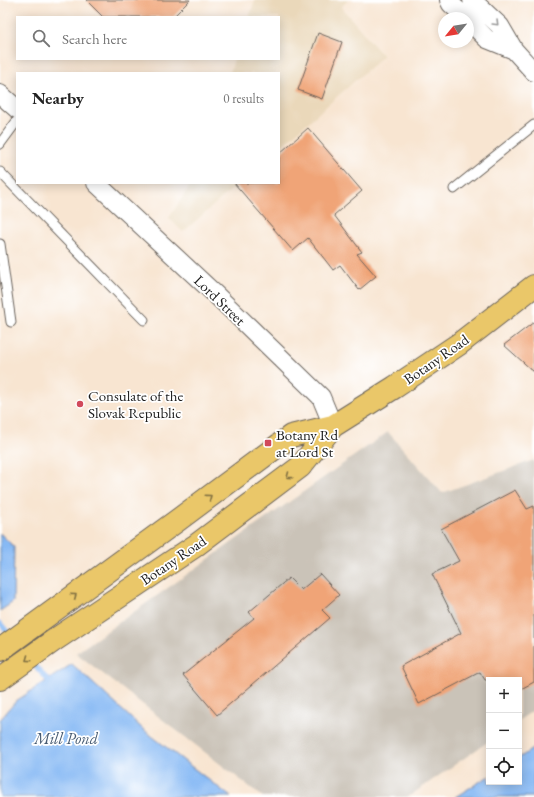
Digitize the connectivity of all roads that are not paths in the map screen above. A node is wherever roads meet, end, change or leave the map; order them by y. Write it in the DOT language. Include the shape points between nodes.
graph roads {
  1 [pos="449,0"];
  2 [pos="472,0"];
  3 [pos="460,12"];
  4 [pos="474,26"];
  5 [pos="514,50"];
  6 [pos="534,72"];
  7 [pos="0,94"];
  8 [pos="16,108"];
  9 [pos="16,122"];
  10 [pos="534,125"];
  11 [pos="0,144"];
  12 [pos="0,172"];
  13 [pos="97,184"];
  14 [pos="454,189"];
  15 [pos="0,244"];
  16 [pos="534,286"];
  17 [pos="144,320"];
  18 [pos="11,322"];
  19 [pos="333,426"];
  20 [pos="0,650"];
  21 [pos="0,679"];
  1 -- 3 [label="street"];
  2 -- 5 [label="street, one-way" via="500,26"];
  4 -- 5 [label="street" via="487,39"];
  5 -- 6 [label="street"];
  7 -- 8 [label="street"];
  9 -- 11 [label="lane"];
  10 -- 14 [label="lane"];
  12 -- 17 [label="lane"];
  13 -- 19 [label="street, Lord Street" via="321,397"];
  15 -- 18 [label="lane"];
  16 -- 19 [label="main road, Botany Road" via="458,344"];
  20 -- 19 [label="main road, Botany Road, one-way" via="291,436"];
  19 -- 21 [label="main road, Botany Road, one-way" via="300,468 195,546"];
}
